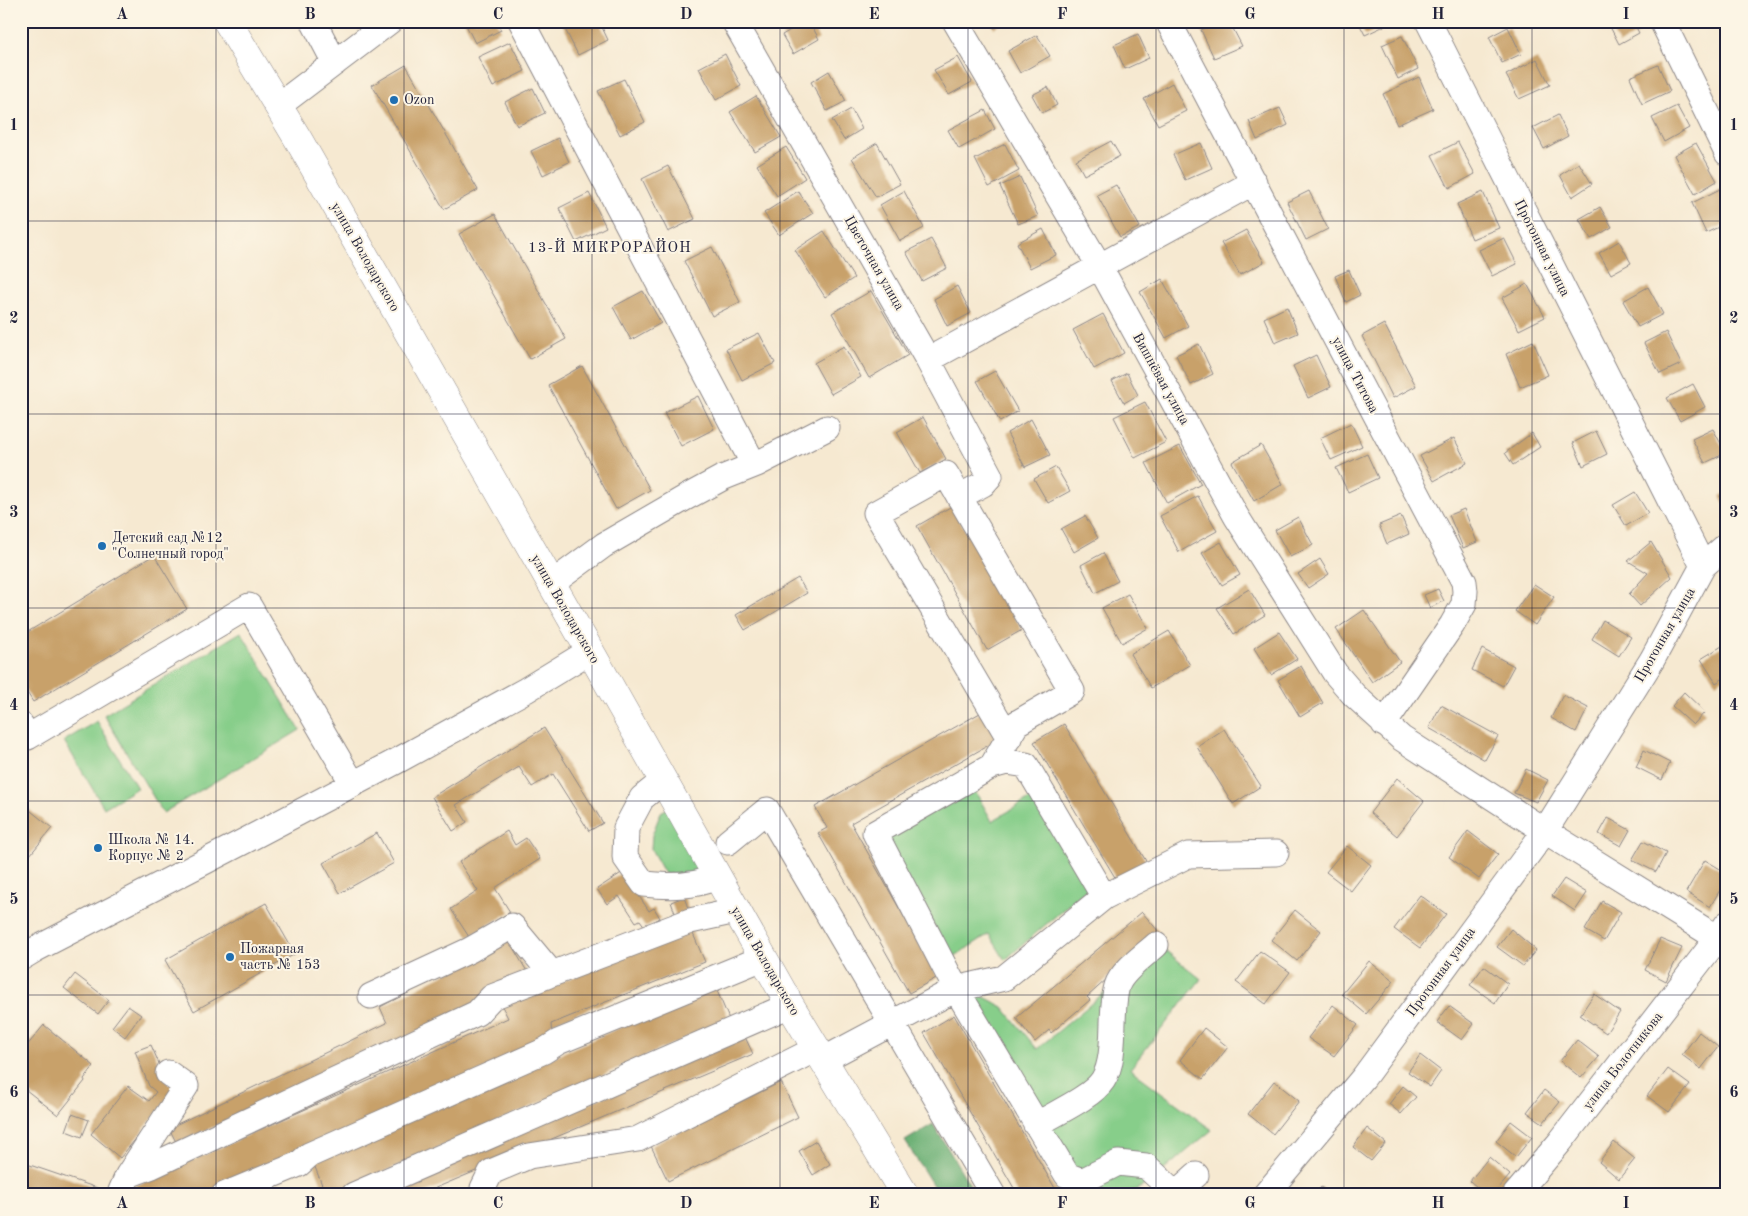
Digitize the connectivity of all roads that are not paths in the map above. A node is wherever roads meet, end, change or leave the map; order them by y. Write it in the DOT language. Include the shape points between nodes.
graph roads {
  1 [pos="227,21"];
  2 [pos="313,21"];
  3 [pos="390,21"];
  4 [pos="521,21"];
  5 [pos="734,21"];
  6 [pos="955,21"];
  7 [pos="1168,21"];
  8 [pos="1428,21"];
  9 [pos="1662,21"];
  10 [pos="335,63"];
  11 [pos="278,106"];
  12 [pos="1727,153"];
  13 [pos="1254,182"];
  14 [pos="1100,267"];
  15 [pos="928,360"];
  16 [pos="827,428"];
  17 [pos="754,465"];
  18 [pos="959,496"];
  19 [pos="1727,545"];
  20 [pos="1703,566"];
  21 [pos="551,584"];
  22 [pos="590,651"];
  23 [pos="1384,724"];
  24 [pos="21,725"];
  25 [pos="1009,738"];
  26 [pos="992,766"];
  27 [pos="663,781"];
  28 [pos="353,784"];
  29 [pos="1545,831"];
  30 [pos="728,842"];
  31 [pos="1276,853"];
  32 [pos="717,876"];
  33 [pos="1104,898"];
  34 [pos="736,911"];
  35 [pos="1724,935"];
  36 [pos="1156,945"];
  37 [pos="21,958"];
  38 [pos="763,958"];
  39 [pos="552,974"];
  40 [pos="956,989"];
  41 [pos="371,996"];
  42 [pos="790,1005"];
  43 [pos="891,1023"];
  44 [pos="820,1055"];
  45 [pos="168,1072"];
  46 [pos="1036,1124"];
  47 [pos="1196,1175"];
  48 [pos="125,1185"];
  49 [pos="1177,1194"];
  50 [pos="224,1195"];
  51 [pos="354,1195"];
  52 [pos="483,1195"];
  53 [pos="905,1195"];
  54 [pos="993,1195"];
  55 [pos="1265,1195"];
  56 [pos="1515,1195"];
  1 -- 11 [label="main road, улица Володарского"];
  2 -- 10 [label="street"];
  3 -- 10 [label="street"];
  4 -- 17 [label="street"];
  5 -- 15 [label="street, Цветочная улица"];
  6 -- 14 [label="street, Вишнёвая улица"];
  7 -- 13 [label="street, улица Титова"];
  8 -- 20 [label="street, Прогонная улица"];
  9 -- 12 [label="street"];
  10 -- 11 [label="street"];
  11 -- 21 [label="main road, улица Володарского"];
  13 -- 14 [label="street"];
  13 -- 23 [label="street, улица Титова" via="1464,582 1464,604 1452,626"];
  14 -- 15 [label="street"];
  14 -- 23 [label="street, Вишнёвая улица" via="1236,516 1334,673"];
  15 -- 18 [label="street, Цветочная улица" via="990,476 983,484"];
  16 -- 17 [label="street"];
  17 -- 21 [label="street" via="722,478 604,545"];
  18 -- 25 [label="street" via="1072,691 1018,723"];
  18 -- 25 [label="street" via="946,474 876,513"];
  19 -- 20 [label="street"];
  20 -- 29 [label="street, Прогонная улица" via="1652,660"];
  21 -- 22 [label="main road, улица Володарского"];
  22 -- 27 [label="main road, улица Володарского"];
  22 -- 28 [label="street" via="526,690"];
  23 -- 29 [label="street, Вишнёвая улица"];
  24 -- 28 [label="street" via="28,737 249,606"];
  25 -- 26 [label="street"];
  26 -- 33 [label="street" via="1007,762 1026,765"];
  26 -- 40 [label="street" via="875,833"];
  27 -- 32 [label="main road, улица Володарского"];
  27 -- 32 [label="street" via="642,798 626,828 626,857 644,884 672,887 704,882"];
  28 -- 37 [label="street"];
  29 -- 35 [label="street, Вишнёвая улица"];
  29 -- 55 [label="street, Прогонная улица" via="1364,1077"];
  30 -- 43 [label="street" via="768,810"];
  31 -- 33 [label="street" via="1188,855"];
  32 -- 34 [label="main road, улица Володарского"];
  33 -- 40 [label="street" via="1004,978"];
  34 -- 38 [label="main road, улица Володарского"];
  34 -- 39 [label="street" via="690,921"];
  35 -- 56 [label="street, улица Болотникова"];
  36 -- 46 [label="street" via="1129,969 1117,985 1109,1065 1103,1081 1088,1094"];
  38 -- 42 [label="main road, улица Володарского"];
  38 -- 50 [label="street" via="558,1042 308,1155 299,1164"];
  39 -- 41 [label="street" via="512,926 470,950"];
  39 -- 48 [label="street" via="492,997 477,1012 152,1166"];
  40 -- 43 [label="street"];
  40 -- 46 [label="street"];
  42 -- 44 [label="main road, улица Володарского"];
  42 -- 51 [label="street"];
  43 -- 44 [label="street"];
  43 -- 54 [label="street"];
  44 -- 52 [label="street" via="638,1139 529,1156 491,1172"];
  44 -- 53 [label="main road, улица Володарского"];
  45 -- 48 [label="street" via="186,1086"];
  46 -- 49 [label="street" via="1067,1175 1082,1181 1118,1163 1146,1166"];
  47 -- 49 [label="street"];
}
